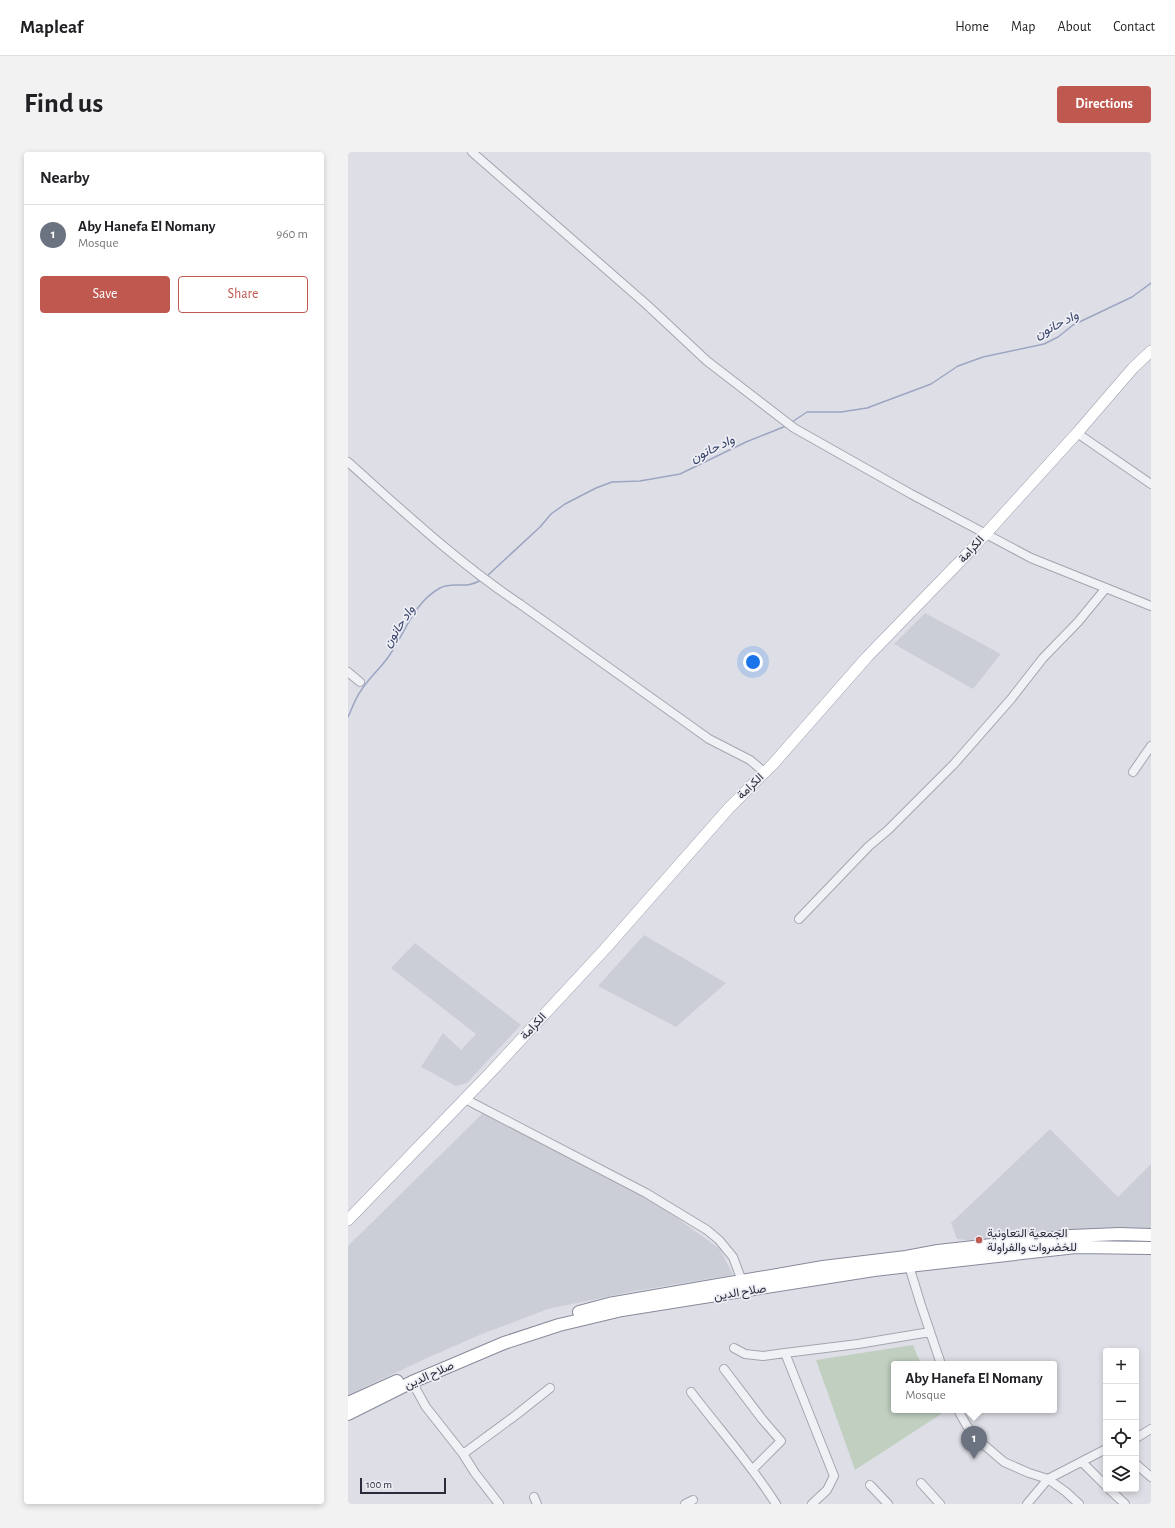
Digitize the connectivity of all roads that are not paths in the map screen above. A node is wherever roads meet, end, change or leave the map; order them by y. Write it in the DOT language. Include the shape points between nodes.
graph roads {
  1 [pos="472,152"];
  2 [pos="1151,351"];
  3 [pos="1077,434"];
  4 [pos="348,462"];
  5 [pos="1151,484"];
  6 [pos="984,534"];
  7 [pos="1106,588"];
  8 [pos="1151,606"];
  9 [pos="348,672"];
  10 [pos="360,682"];
  11 [pos="1151,746"];
  12 [pos="764,772"];
  13 [pos="1133,772"];
  14 [pos="799,919"];
  15 [pos="465,1099"];
  16 [pos="348,1220"];
  17 [pos="1151,1235"];
  18 [pos="1151,1248"];
  19 [pos="909,1266"];
  20 [pos="742,1282"];
  21 [pos="930,1332"];
  22 [pos="734,1348"];
  23 [pos="785,1353"];
  24 [pos="940,1361"];
  25 [pos="724,1369"];
  26 [pos="412,1382"];
  27 [pos="550,1388"];
  28 [pos="691,1392"];
  29 [pos="348,1403"];
  30 [pos="960,1413"];
  31 [pos="348,1414"];
  32 [pos="1151,1429"];
  33 [pos="1139,1436"];
  34 [pos="1103,1451"];
  35 [pos="463,1454"];
  36 [pos="1082,1462"];
  37 [pos="1139,1467"];
  38 [pos="753,1469"];
  39 [pos="1151,1477"];
  40 [pos="1048,1479"];
  41 [pos="921,1483"];
  42 [pos="1103,1483"];
  43 [pos="870,1485"];
  44 [pos="1112,1492"];
  45 [pos="693,1500"];
  46 [pos="499,1504"];
  47 [pos="685,1504"];
  48 [pos="776,1504"];
  49 [pos="812,1504"];
  50 [pos="888,1504"];
  51 [pos="940,1504"];
  52 [pos="1027,1504"];
  53 [pos="1079,1504"];
  54 [pos="1125,1504"];
  1 -- 6 [label="street" via="646,304 707,361 794,428"];
  2 -- 3 [label="main road, الكرامة" via="1133,368"];
  3 -- 5 [label="street"];
  3 -- 6 [label="main road, الكرامة"];
  4 -- 12 [label="street" via="488,582 709,739 750,760"];
  6 -- 7 [label="street" via="1031,558"];
  6 -- 12 [label="main road, الكرامة"];
  7 -- 8 [label="street"];
  7 -- 14 [label="street" via="954,764"];
  9 -- 10 [label="street"];
  11 -- 13 [label="street"];
  12 -- 15 [label="main road, الكرامة" via="743,792 605,949"];
  15 -- 16 [label="main road, الكرامة"];
  15 -- 20 [label="street" via="646,1193 707,1230 733,1256"];
  17 -- 20 [label="highway, صلاح الدين" via="1071,1236 996,1244 823,1267"];
  18 -- 19 [label="highway, صلاح الدين" via="1076,1247"];
  19 -- 21 [label="street"];
  19 -- 26 [label="highway, صلاح الدين" via="622,1310 559,1325 504,1343"];
  20 -- 29 [label="highway, صلاح الدين" via="609,1304 534,1324"];
  21 -- 23 [label="street"];
  21 -- 24 [label="street"];
  22 -- 23 [label="street" via="745,1354 763,1356"];
  23 -- 49 [label="street" via="834,1476 826,1490"];
  25 -- 38 [label="street" via="781,1441"];
  26 -- 31 [label="highway, صلاح الدين"];
  26 -- 35 [label="street" via="426,1407"];
  27 -- 35 [label="street"];
  28 -- 38 [label="street"];
  30 -- 40 [label="street" via="983,1444 1004,1462"];
  32 -- 33 [label="street"];
  34 -- 36 [label="street"];
  35 -- 46 [label="street"];
  36 -- 40 [label="street"];
  36 -- 42 [label="street"];
  37 -- 39 [label="street"];
  38 -- 48 [label="street"];
  40 -- 52 [label="street"];
  40 -- 53 [label="street"];
  41 -- 51 [label="street"];
  43 -- 50 [label="street"];
  44 -- 54 [label="street"];
  45 -- 47 [label="street"];
}
